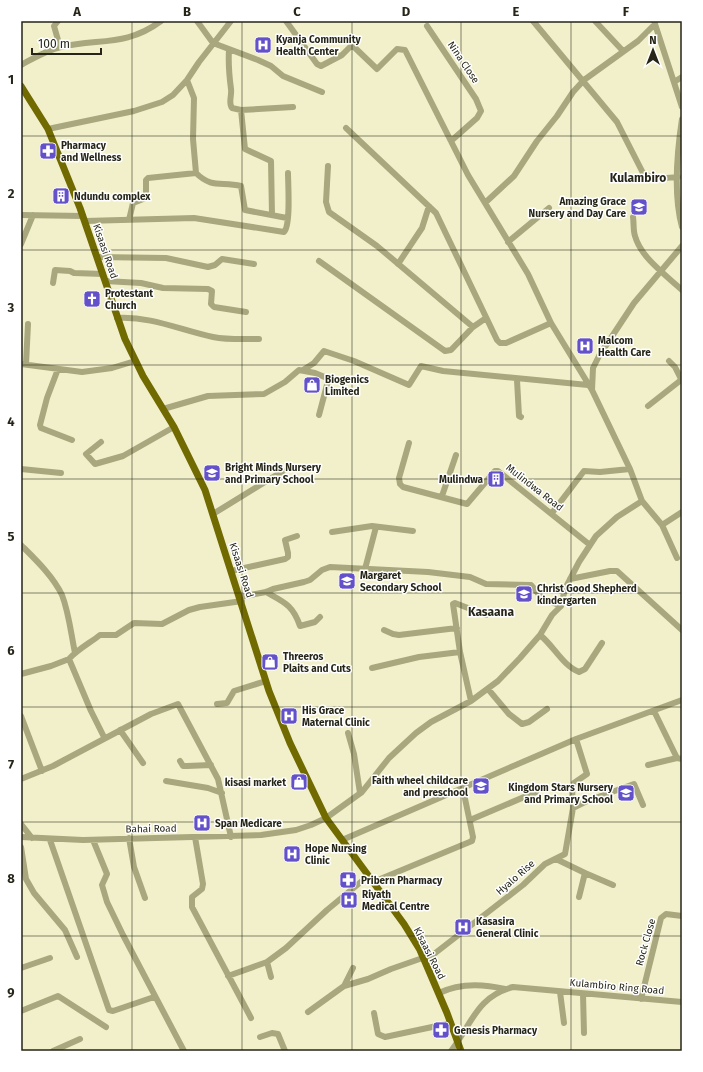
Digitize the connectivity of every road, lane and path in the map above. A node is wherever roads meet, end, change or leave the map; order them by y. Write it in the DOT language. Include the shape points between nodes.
graph roads {
  1 [pos="58,21"];
  2 [pos="161,21"];
  3 [pos="197,21"];
  4 [pos="231,21"];
  5 [pos="286,21"];
  6 [pos="533,21"];
  7 [pos="595,21"];
  8 [pos="655,22"];
  9 [pos="427,26"];
  10 [pos="213,43"];
  11 [pos="60,47"];
  12 [pos="229,50"];
  13 [pos="623,52"];
  14 [pos="21,65"];
  15 [pos="682,77"];
  16 [pos="187,80"];
  17 [pos="584,80"];
  18 [pos="674,82"];
  19 [pos="21,86"];
  20 [pos="322,92"];
  21 [pos="293,107"];
  22 [pos="682,107"];
  23 [pos="241,110"];
  24 [pos="682,119"];
  25 [pos="346,128"];
  26 [pos="48,129"];
  27 [pos="451,141"];
  28 [pos="328,166"];
  29 [pos="288,172"];
  30 [pos="196,173"];
  31 [pos="678,177"];
  32 [pos="486,202"];
  33 [pos="429,206"];
  34 [pos="549,208"];
  35 [pos="21,215"];
  36 [pos="33,215"];
  37 [pos="272,215"];
  38 [pos="633,217"];
  39 [pos="84,218"];
  40 [pos="287,218"];
  41 [pos="129,220"];
  42 [pos="682,227"];
  43 [pos="508,242"];
  44 [pos="21,244"];
  45 [pos="682,246"];
  46 [pos="97,257"];
  47 [pos="318,261"];
  48 [pos="254,264"];
  49 [pos="398,264"];
  50 [pos="660,272"];
  51 [pos="104,277"];
  52 [pos="53,283"];
  53 [pos="682,290"];
  54 [pos="246,312"];
  55 [pos="117,318"];
  56 [pos="486,318"];
  57 [pos="551,323"];
  58 [pos="28,324"];
  59 [pos="473,327"];
  60 [pos="259,339"];
  61 [pos="135,361"];
  62 [pos="669,361"];
  63 [pos="23,364"];
  64 [pos="58,369"];
  65 [pos="303,370"];
  66 [pos="517,380"];
  67 [pos="682,381"];
  68 [pos="590,388"];
  69 [pos="648,406"];
  70 [pos="163,409"];
  71 [pos="318,416"];
  72 [pos="521,417"];
  73 [pos="174,427"];
  74 [pos="72,440"];
  75 [pos="101,442"];
  76 [pos="409,443"];
  77 [pos="456,455"];
  78 [pos="21,469"];
  79 [pos="630,469"];
  80 [pos="283,471"];
  81 [pos="60,473"];
  82 [pos="442,496"];
  83 [pos="642,501"];
  84 [pos="682,512"];
  85 [pos="552,513"];
  86 [pos="213,514"];
  87 [pos="662,525"];
  88 [pos="376,527"];
  89 [pos="413,531"];
  90 [pos="332,532"];
  91 [pos="297,536"];
  92 [pos="590,544"];
  93 [pos="21,545"];
  94 [pos="677,558"];
  95 [pos="365,569"];
  96 [pos="232,571"];
  97 [pos="570,579"];
  98 [pos="266,592"];
  99 [pos="241,599"];
  100 [pos="561,606"];
  101 [pos="486,615"];
  102 [pos="320,617"];
  103 [pos="456,628"];
  104 [pos="384,630"];
  105 [pos="682,630"];
  106 [pos="540,634"];
  107 [pos="602,643"];
  108 [pos="75,652"];
  109 [pos="460,652"];
  110 [pos="69,658"];
  111 [pos="372,668"];
  112 [pos="21,674"];
  113 [pos="266,681"];
  114 [pos="488,689"];
  115 [pos="682,700"];
  116 [pos="471,701"];
  117 [pos="217,704"];
  118 [pos="547,709"];
  119 [pos="654,711"];
  120 [pos="21,716"];
  121 [pos="120,730"];
  122 [pos="348,733"];
  123 [pos="104,737"];
  124 [pos="576,739"];
  125 [pos="680,758"];
  126 [pos="180,761"];
  127 [pos="143,763"];
  128 [pos="211,765"];
  129 [pos="648,765"];
  130 [pos="42,771"];
  131 [pos="21,779"];
  132 [pos="166,781"];
  133 [pos="463,789"];
  134 [pos="536,792"];
  135 [pos="222,793"];
  136 [pos="360,793"];
  137 [pos="643,805"];
  138 [pos="573,808"];
  139 [pos="326,818"];
  140 [pos="470,820"];
  141 [pos="21,824"];
  142 [pos="21,837"];
  143 [pos="195,837"];
  144 [pos="231,837"];
  145 [pos="32,838"];
  146 [pos="129,838"];
  147 [pos="50,840"];
  148 [pos="93,840"];
  149 [pos="342,840"];
  150 [pos="21,848"];
  151 [pos="556,859"];
  152 [pos="585,873"];
  153 [pos="371,879"];
  154 [pos="614,886"];
  155 [pos="578,897"];
  156 [pos="145,898"];
  157 [pos="682,916"];
  158 [pos="77,957"];
  159 [pos="50,958"];
  160 [pos="424,959"];
  161 [pos="267,962"];
  162 [pos="21,968"];
  163 [pos="353,968"];
  164 [pos="228,976"];
  165 [pos="271,977"];
  166 [pos="344,986"];
  167 [pos="505,989"];
  168 [pos="560,992"];
  169 [pos="439,993"];
  170 [pos="583,994"];
  171 [pos="154,997"];
  172 [pos="641,999"];
  173 [pos="682,1002"];
  174 [pos="21,1010"];
  175 [pos="308,1012"];
  176 [pos="374,1013"];
  177 [pos="251,1018"];
  178 [pos="451,1022"];
  179 [pos="564,1023"];
  180 [pos="106,1027"];
  181 [pos="584,1033"];
  182 [pos="260,1037"];
  183 [pos="80,1039"];
  184 [pos="458,1042"];
  185 [pos="53,1051"];
  186 [pos="184,1051"];
  187 [pos="285,1051"];
  188 [pos="451,1051"];
  189 [pos="461,1051"];
  1 -- 11 [label="street" via="54,26"];
  2 -- 11 [label="street" via="125,39"];
  3 -- 10 [label="street"];
  4 -- 10 [label="street"];
  5 -- 27 [label="street" via="317,64 322,66 342,55 352,45 377,69 397,49 402,48"];
  6 -- 17 [label="street"];
  7 -- 13 [label="street"];
  8 -- 13 [label="street" via="638,41"];
  8 -- 18 [label="street"];
  9 -- 27 [label="street, Nina Close" via="476,99 481,111 477,118"];
  10 -- 12 [label="street"];
  10 -- 16 [label="street"];
  11 -- 14 [label="street"];
  12 -- 20 [label="street" via="258,60 283,76"];
  12 -- 23 [label="street" via="227,70 231,90 230,104 232,108"];
  13 -- 17 [label="street"];
  15 -- 18 [label="street"];
  16 -- 26 [label="street" via="173,95 153,106"];
  16 -- 30 [label="street" via="194,98 193,139"];
  17 -- 31 [label="street" via="617,122 643,172 659,179"];
  17 -- 32 [label="street" via="537,141 514,176"];
  18 -- 22 [label="street"];
  19 -- 26 [label="main road, Kisaasi Road"];
  21 -- 23 [label="street"];
  23 -- 37 [label="street" via="245,149 271,160"];
  24 -- 31 [label="street"];
  25 -- 33 [label="street"];
  26 -- 39 [label="main road, Kisaasi Road"];
  27 -- 32 [label="street"];
  28 -- 49 [label="street" via="326,202 329,212"];
  29 -- 40 [label="street"];
  30 -- 37 [label="street" via="203,181 211,184 241,186 245,210"];
  30 -- 41 [label="street" via="148,178 146,198 133,203"];
  31 -- 42 [label="street" via="679,215"];
  32 -- 43 [label="street"];
  33 -- 49 [label="street" via="420,232"];
  33 -- 56 [label="street" via="444,229"];
  34 -- 43 [label="street"];
  35 -- 36 [label="street"];
  36 -- 39 [label="street"];
  36 -- 44 [label="street"];
  37 -- 40 [label="street"];
  38 -- 50 [label="street" via="636,239"];
  39 -- 41 [label="street"];
  39 -- 46 [label="main road, Kisaasi Road"];
  40 -- 41 [label="street" via="287,228 284,232 204,219 178,217"];
  43 -- 57 [label="street" via="528,274"];
  45 -- 50 [label="street"];
  46 -- 48 [label="street" via="166,258 208,267 215,265 222,258"];
  46 -- 51 [label="main road, Kisaasi Road"];
  47 -- 59 [label="street" via="446,350 451,350"];
  49 -- 59 [label="street"];
  50 -- 53 [label="street"];
  50 -- 68 [label="street" via="634,303 599,356 593,368"];
  51 -- 52 [label="street" via="55,270"];
  51 -- 54 [label="street" via="163,288 208,288 212,291 211,304 214,307"];
  51 -- 55 [label="main road, Kisaasi Road"];
  55 -- 60 [label="street" via="155,321 215,338"];
  55 -- 61 [label="main road, Kisaasi Road"];
  56 -- 57 [label="street" via="497,340 503,343"];
  56 -- 59 [label="street"];
  57 -- 68 [label="street"];
  58 -- 63 [label="street"];
  61 -- 64 [label="street" via="95,371"];
  61 -- 70 [label="main road, Kisaasi Road"];
  62 -- 67 [label="street"];
  63 -- 64 [label="street"];
  64 -- 74 [label="street" via="50,387 40,425"];
  65 -- 66 [label="street" via="314,363 324,351 409,385 421,366"];
  65 -- 70 [label="street" via="297,371 285,382 264,394 208,396"];
  65 -- 71 [label="street" via="323,375 328,380"];
  66 -- 68 [label="street"];
  66 -- 72 [label="street"];
  67 -- 69 [label="street"];
  68 -- 79 [label="street"];
  70 -- 73 [label="main road, Kisaasi Road"];
  73 -- 75 [label="street" via="123,456 96,464 86,454"];
  73 -- 86 [label="main road, Kisaasi Road" via="205,490"];
  76 -- 82 [label="street, Mulindwa Road" via="400,472 400,484 403,487"];
  77 -- 82 [label="street"];
  78 -- 81 [label="street"];
  79 -- 83 [label="street"];
  79 -- 85 [label="street" via="584,471"];
  80 -- 86 [label="street"];
  82 -- 85 [label="street, Mulindwa Road" via="467,504 495,471 498,471"];
  83 -- 87 [label="street"];
  83 -- 92 [label="street" via="617,517"];
  84 -- 87 [label="street"];
  85 -- 92 [label="street, Mulindwa Road"];
  86 -- 96 [label="main road, Kisaasi Road"];
  87 -- 94 [label="street"];
  88 -- 89 [label="street"];
  88 -- 90 [label="street"];
  88 -- 95 [label="street"];
  91 -- 96 [label="street" via="285,540 288,557 285,559"];
  92 -- 97 [label="street"];
  93 -- 108 [label="street" via="62,595"];
  95 -- 98 [label="street" via="330,567 310,580"];
  95 -- 100 [label="street" via="470,577 486,584 531,585 542,598"];
  96 -- 99 [label="main road, Kisaasi Road"];
  97 -- 100 [label="street"];
  97 -- 105 [label="street" via="616,571"];
  98 -- 99 [label="street"];
  98 -- 102 [label="street" via="288,604 296,614 300,626 315,622"];
  99 -- 108 [label="street" via="189,610 162,624 134,623 116,634 100,634 91,643"];
  99 -- 113 [label="main road, Kisaasi Road"];
  100 -- 106 [label="street"];
  101 -- 103 [label="street" via="454,603"];
  103 -- 104 [label="street" via="399,635"];
  103 -- 109 [label="street"];
  106 -- 107 [label="street" via="565,662 579,672 585,669"];
  106 -- 114 [label="street"];
  108 -- 110 [label="street"];
  109 -- 111 [label="street" via="419,657"];
  109 -- 116 [label="street"];
  110 -- 112 [label="street"];
  110 -- 123 [label="street"];
  113 -- 117 [label="street" via="234,691 227,703"];
  113 -- 139 [label="main road, Kisaasi Road" via="279,717"];
  114 -- 116 [label="street"];
  114 -- 118 [label="street" via="522,724"];
  115 -- 119 [label="street"];
  116 -- 136 [label="street" via="430,722 416,733 389,758"];
  119 -- 124 [label="street"];
  119 -- 125 [label="street"];
  120 -- 130 [label="street"];
  121 -- 123 [label="street"];
  121 -- 127 [label="street"];
  121 -- 128 [label="street" via="178,704"];
  122 -- 136 [label="street"];
  123 -- 130 [label="street"];
  124 -- 133 [label="street"];
  124 -- 138 [label="street, Hyalo Rise" via="587,772 572,784"];
  125 -- 129 [label="street"];
  126 -- 128 [label="street" via="183,766"];
  128 -- 135 [label="street"];
  130 -- 131 [label="street"];
  132 -- 135 [label="street"];
  133 -- 140 [label="street"];
  133 -- 149 [label="street"];
  134 -- 140 [label="street"];
  135 -- 144 [label="street"];
  136 -- 139 [label="street"];
  137 -- 138 [label="street" via="634,784"];
  138 -- 151 [label="street, Hyalo Rise" via="566,850 562,857"];
  139 -- 144 [label="street, Bahai Road" via="292,830"];
  139 -- 149 [label="main road, Kisaasi Road"];
  140 -- 153 [label="street" via="472,841"];
  141 -- 145 [label="street"];
  142 -- 145 [label="street, Bahai Road"];
  143 -- 144 [label="street, Bahai Road"];
  143 -- 146 [label="street, Bahai Road"];
  143 -- 164 [label="street" via="203,884 202,889 192,897 191,903"];
  145 -- 147 [label="street, Bahai Road"];
  146 -- 148 [label="street, Bahai Road"];
  146 -- 156 [label="street" via="134,867"];
  147 -- 148 [label="street, Bahai Road"];
  147 -- 171 [label="street" via="109,1010 113,1011"];
  148 -- 171 [label="street" via="108,874 102,885 104,895"];
  149 -- 153 [label="main road, Kisaasi Road"];
  150 -- 158 [label="street" via="26,878 34,893 65,930"];
  151 -- 152 [label="street"];
  151 -- 160 [label="street, Hyalo Rise" via="545,864 458,937"];
  152 -- 154 [label="street"];
  152 -- 155 [label="street"];
  153 -- 160 [label="main road, Kisaasi Road" via="404,924"];
  153 -- 161 [label="street" via="327,910"];
  157 -- 172 [label="street, Rock Close" via="664,916"];
  159 -- 162 [label="street"];
  160 -- 166 [label="street, Hyalo Rise"];
  160 -- 169 [label="main road, Kisaasi Road"];
  161 -- 164 [label="street"];
  161 -- 165 [label="street"];
  163 -- 166 [label="street"];
  164 -- 177 [label="street"];
  166 -- 175 [label="street"];
  167 -- 168 [label="street, Kulambiro Ring Road" via="522,987"];
  167 -- 169 [label="street" via="489,985 468,986 449,988"];
  167 -- 184 [label="street" via="488,998"];
  168 -- 170 [label="street, Kulambiro Ring Road"];
  168 -- 179 [label="street"];
  169 -- 178 [label="main road, Kisaasi Road"];
  170 -- 172 [label="street, Kulambiro Ring Road"];
  170 -- 181 [label="street"];
  171 -- 186 [label="street"];
  172 -- 173 [label="street, Kulambiro Ring Road"];
  174 -- 180 [label="street" via="58,996"];
  176 -- 178 [label="street" via="378,1034 385,1037"];
  178 -- 184 [label="main road, Kisaasi Road"];
  182 -- 187 [label="street" via="278,1034"];
  183 -- 185 [label="street"];
  184 -- 188 [label="street"];
  184 -- 189 [label="main road, Kisaasi Road"];
}
